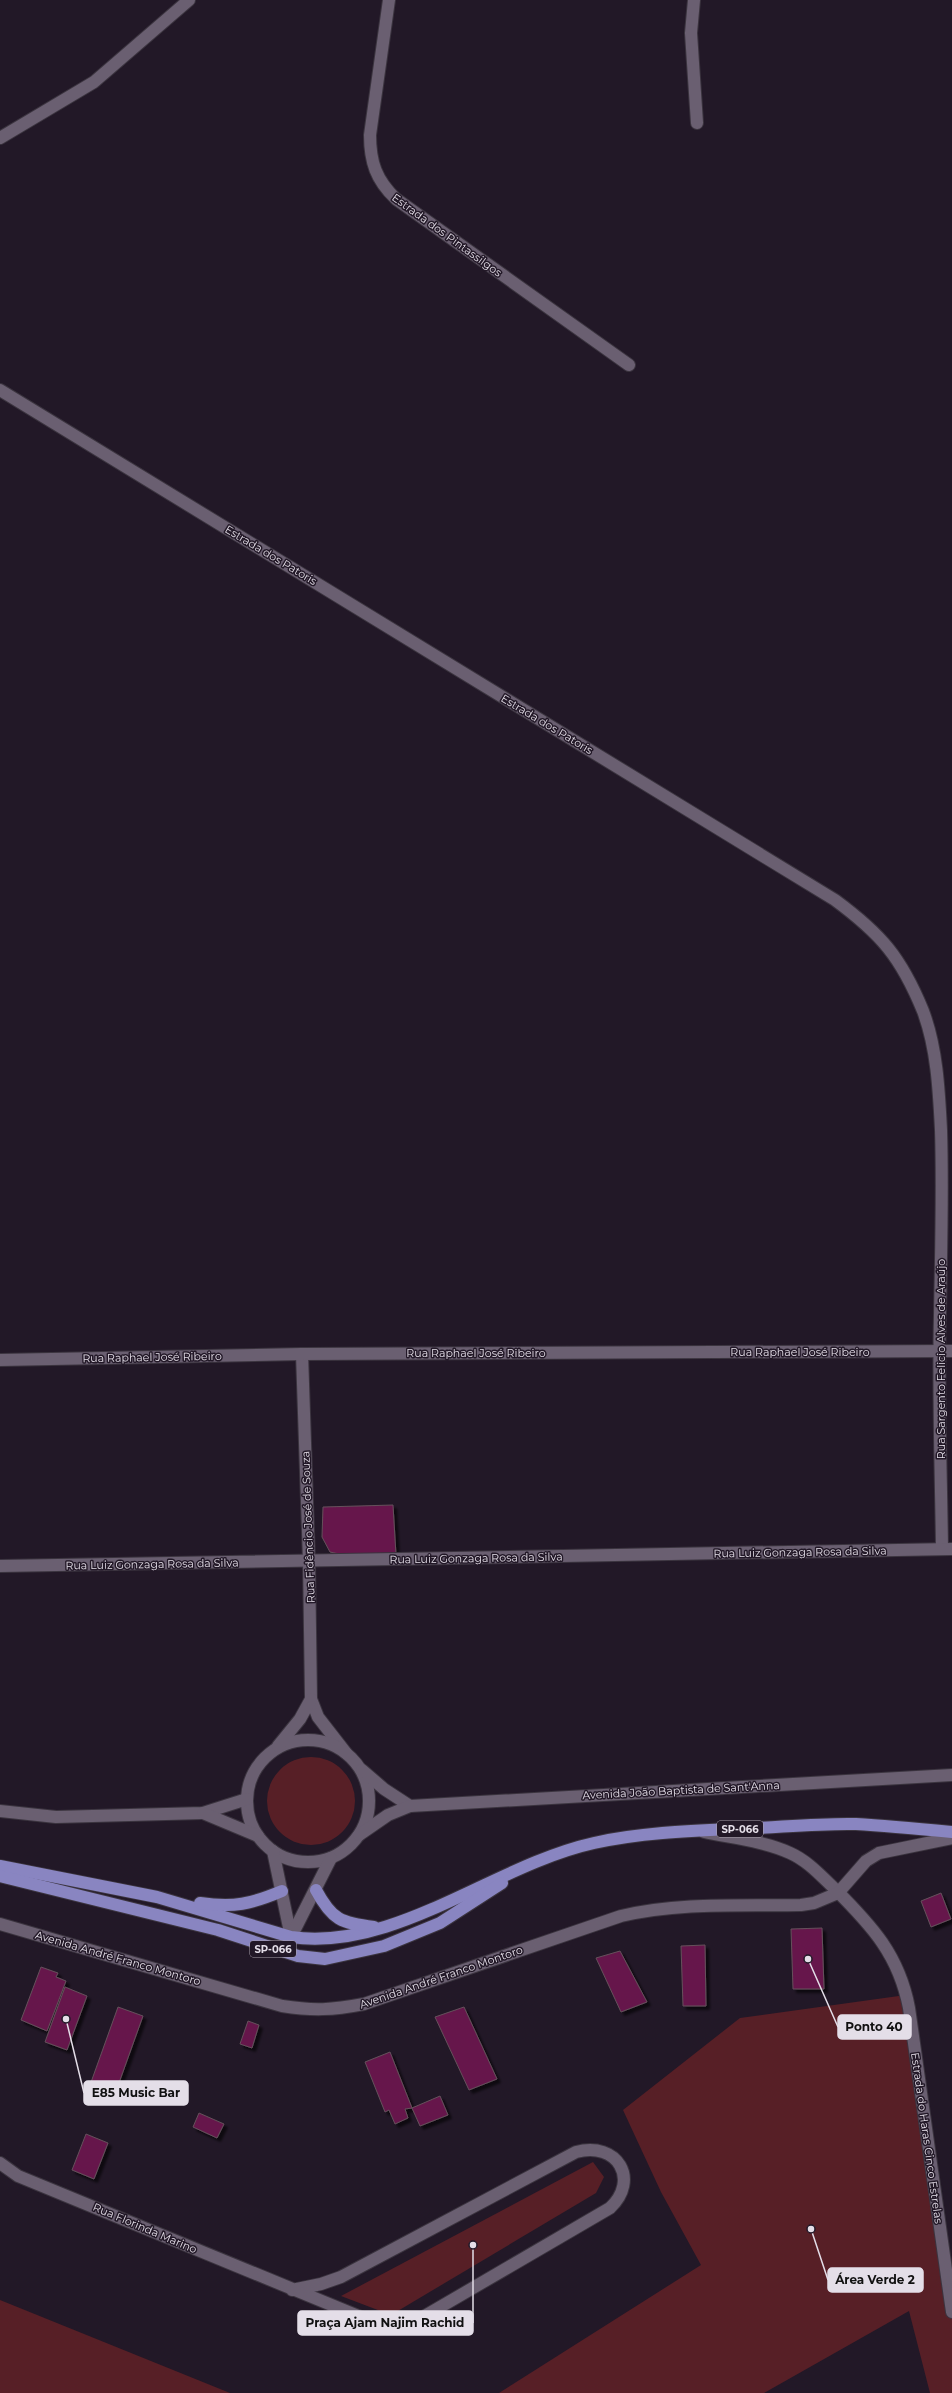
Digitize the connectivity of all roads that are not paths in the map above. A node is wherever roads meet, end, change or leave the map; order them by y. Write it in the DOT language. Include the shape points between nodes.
graph roads {
  1 [pos="189,0"];
  2 [pos="389,0"];
  3 [pos="694,0"];
  4 [pos="697,123"];
  5 [pos="0,138"];
  6 [pos="629,365"];
  7 [pos="0,390"];
  8 [pos="942,1168"];
  9 [pos="939,1351"];
  10 [pos="952,1351"];
  11 [pos="302,1354"];
  12 [pos="0,1360"];
  13 [pos="947,1549"];
  14 [pos="309,1561"];
  15 [pos="0,1566"];
  16 [pos="310,1699"];
  17 [pos="274,1750"];
  18 [pos="346,1753"];
  19 [pos="358,1767"];
  20 [pos="952,1775"];
  21 [pos="247,1799"];
  22 [pos="410,1806"];
  23 [pos="0,1811"];
  24 [pos="203,1813"];
  25 [pos="696,1831"];
  26 [pos="952,1832"];
  27 [pos="359,1835"];
  28 [pos="258,1836"];
  29 [pos="952,1838"];
  30 [pos="273,1851"];
  31 [pos="331,1858"];
  32 [pos="531,1863"];
  33 [pos="0,1866"];
  34 [pos="0,1876"];
  35 [pos="316,1890"];
  36 [pos="282,1891"];
  37 [pos="838,1893"];
  38 [pos="157,1897"];
  39 [pos="0,1924"];
  40 [pos="383,1928"];
  41 [pos="218,1930"];
  42 [pos="291,1937"];
  43 [pos="325,1960"];
  44 [pos="0,2163"];
  45 [pos="292,2290"];
  46 [pos="952,2312"];
  1 -- 5 [label="street" via="140,45 94,82"];
  2 -- 6 [label="street, Estrada dos Pintassilgos" via="370,135 370,155 375,173 383,187 396,199"];
  3 -- 4 [label="street" via="691,33"];
  7 -- 8 [label="street, Estrada dos Patoris" via="835,900 865,922 891,949 923,1012 934,1054 940,1102"];
  8 -- 9 [label="street, Rua Sargento Felicio Alves de Araújo"];
  9 -- 10 [label="street, Rua Raphael José Ribeiro"];
  9 -- 11 [label="street, Rua Raphael José Ribeiro"];
  9 -- 13 [label="street, Rua Sargento Felicio Alves de Araújo"];
  11 -- 12 [label="street, Rua Raphael José Ribeiro"];
  11 -- 14 [label="street, Rua Fidêncio José de Souza"];
  13 -- 14 [label="street, Rua Luiz Gonzaga Rosa da Silva"];
  14 -- 15 [label="street, Rua Luiz Gonzaga Rosa da Silva"];
  14 -- 16 [label="street, Rua Fidêncio José de Souza"];
  16 -- 17 [label="street, Rua Fidêncio José de Souza" via="300,1719"];
  16 -- 18 [label="street, Rua Fidêncio José de Souza" via="318,1717"];
  17 -- 18 [label="street" via="292,1742 310,1740 329,1744"];
  17 -- 21 [label="street" via="260,1763 251,1780"];
  18 -- 19 [label="street"];
  19 -- 22 [label="street"];
  19 -- 27 [label="street" via="366,1783 369,1801 366,1819"];
  20 -- 22 [label="street, Avenida João Baptista de Sant'Anna"];
  21 -- 24 [label="street"];
  21 -- 28 [label="street" via="250,1818"];
  22 -- 27 [label="street, Avenida João Baptista de Sant'Anna" via="388,1815"];
  23 -- 24 [label="street" via="56,1817"];
  24 -- 28 [label="street"];
  25 -- 26 [label="main road, SP-066" via="856,1824"];
  25 -- 32 [label="main road, SP-066" via="626,1837 594,1843"];
  25 -- 37 [label="street" via="773,1846 790,1853 815,1870"];
  27 -- 31 [label="street" via="347,1848"];
  28 -- 30 [label="street"];
  29 -- 37 [label="street, Avenida André Franco Montoro" via="879,1853 866,1862"];
  30 -- 31 [label="street" via="291,1860"];
  30 -- 36 [label="street"];
  31 -- 35 [label="street"];
  32 -- 40 [label="main road, SP-066"];
  32 -- 43 [label="main road, SP-066" via="440,1922 384,1946"];
  33 -- 38 [label="main road, SP-066"];
  34 -- 41 [label="main road, SP-066"];
  35 -- 40 [label="main road" via="330,1912 339,1920 348,1924"];
  35 -- 42 [label="street"];
  36 -- 38 [label="main road" via="258,1901 224,1907"];
  36 -- 42 [label="street"];
  37 -- 39 [label="street, Avenida André Franco Montoro" via="802,1905 644,1910 364,2004 337,2010 314,2011 282,2006"];
  37 -- 46 [label="street, Estrada do Haras Cinco Estrelas" via="870,1925 895,1963 904,1984"];
  38 -- 42 [label="main road, SP-066"];
  40 -- 42 [label="main road, SP-066" via="336,1938"];
  41 -- 42 [label="main road"];
  41 -- 43 [label="main road, SP-066" via="279,1951"];
  42 -- 43 [label="main road"];
  44 -- 45 [label="street, Rua Florinda Marino" via="18,2176"];
  45 -- 45 [label="street, Rua Florinda Marino" via="385,2327 411,2324 610,2208 620,2198 624,2183 621,2166 615,2158 604,2151 590,2148 576,2152 342,2276 321,2284"];
}
